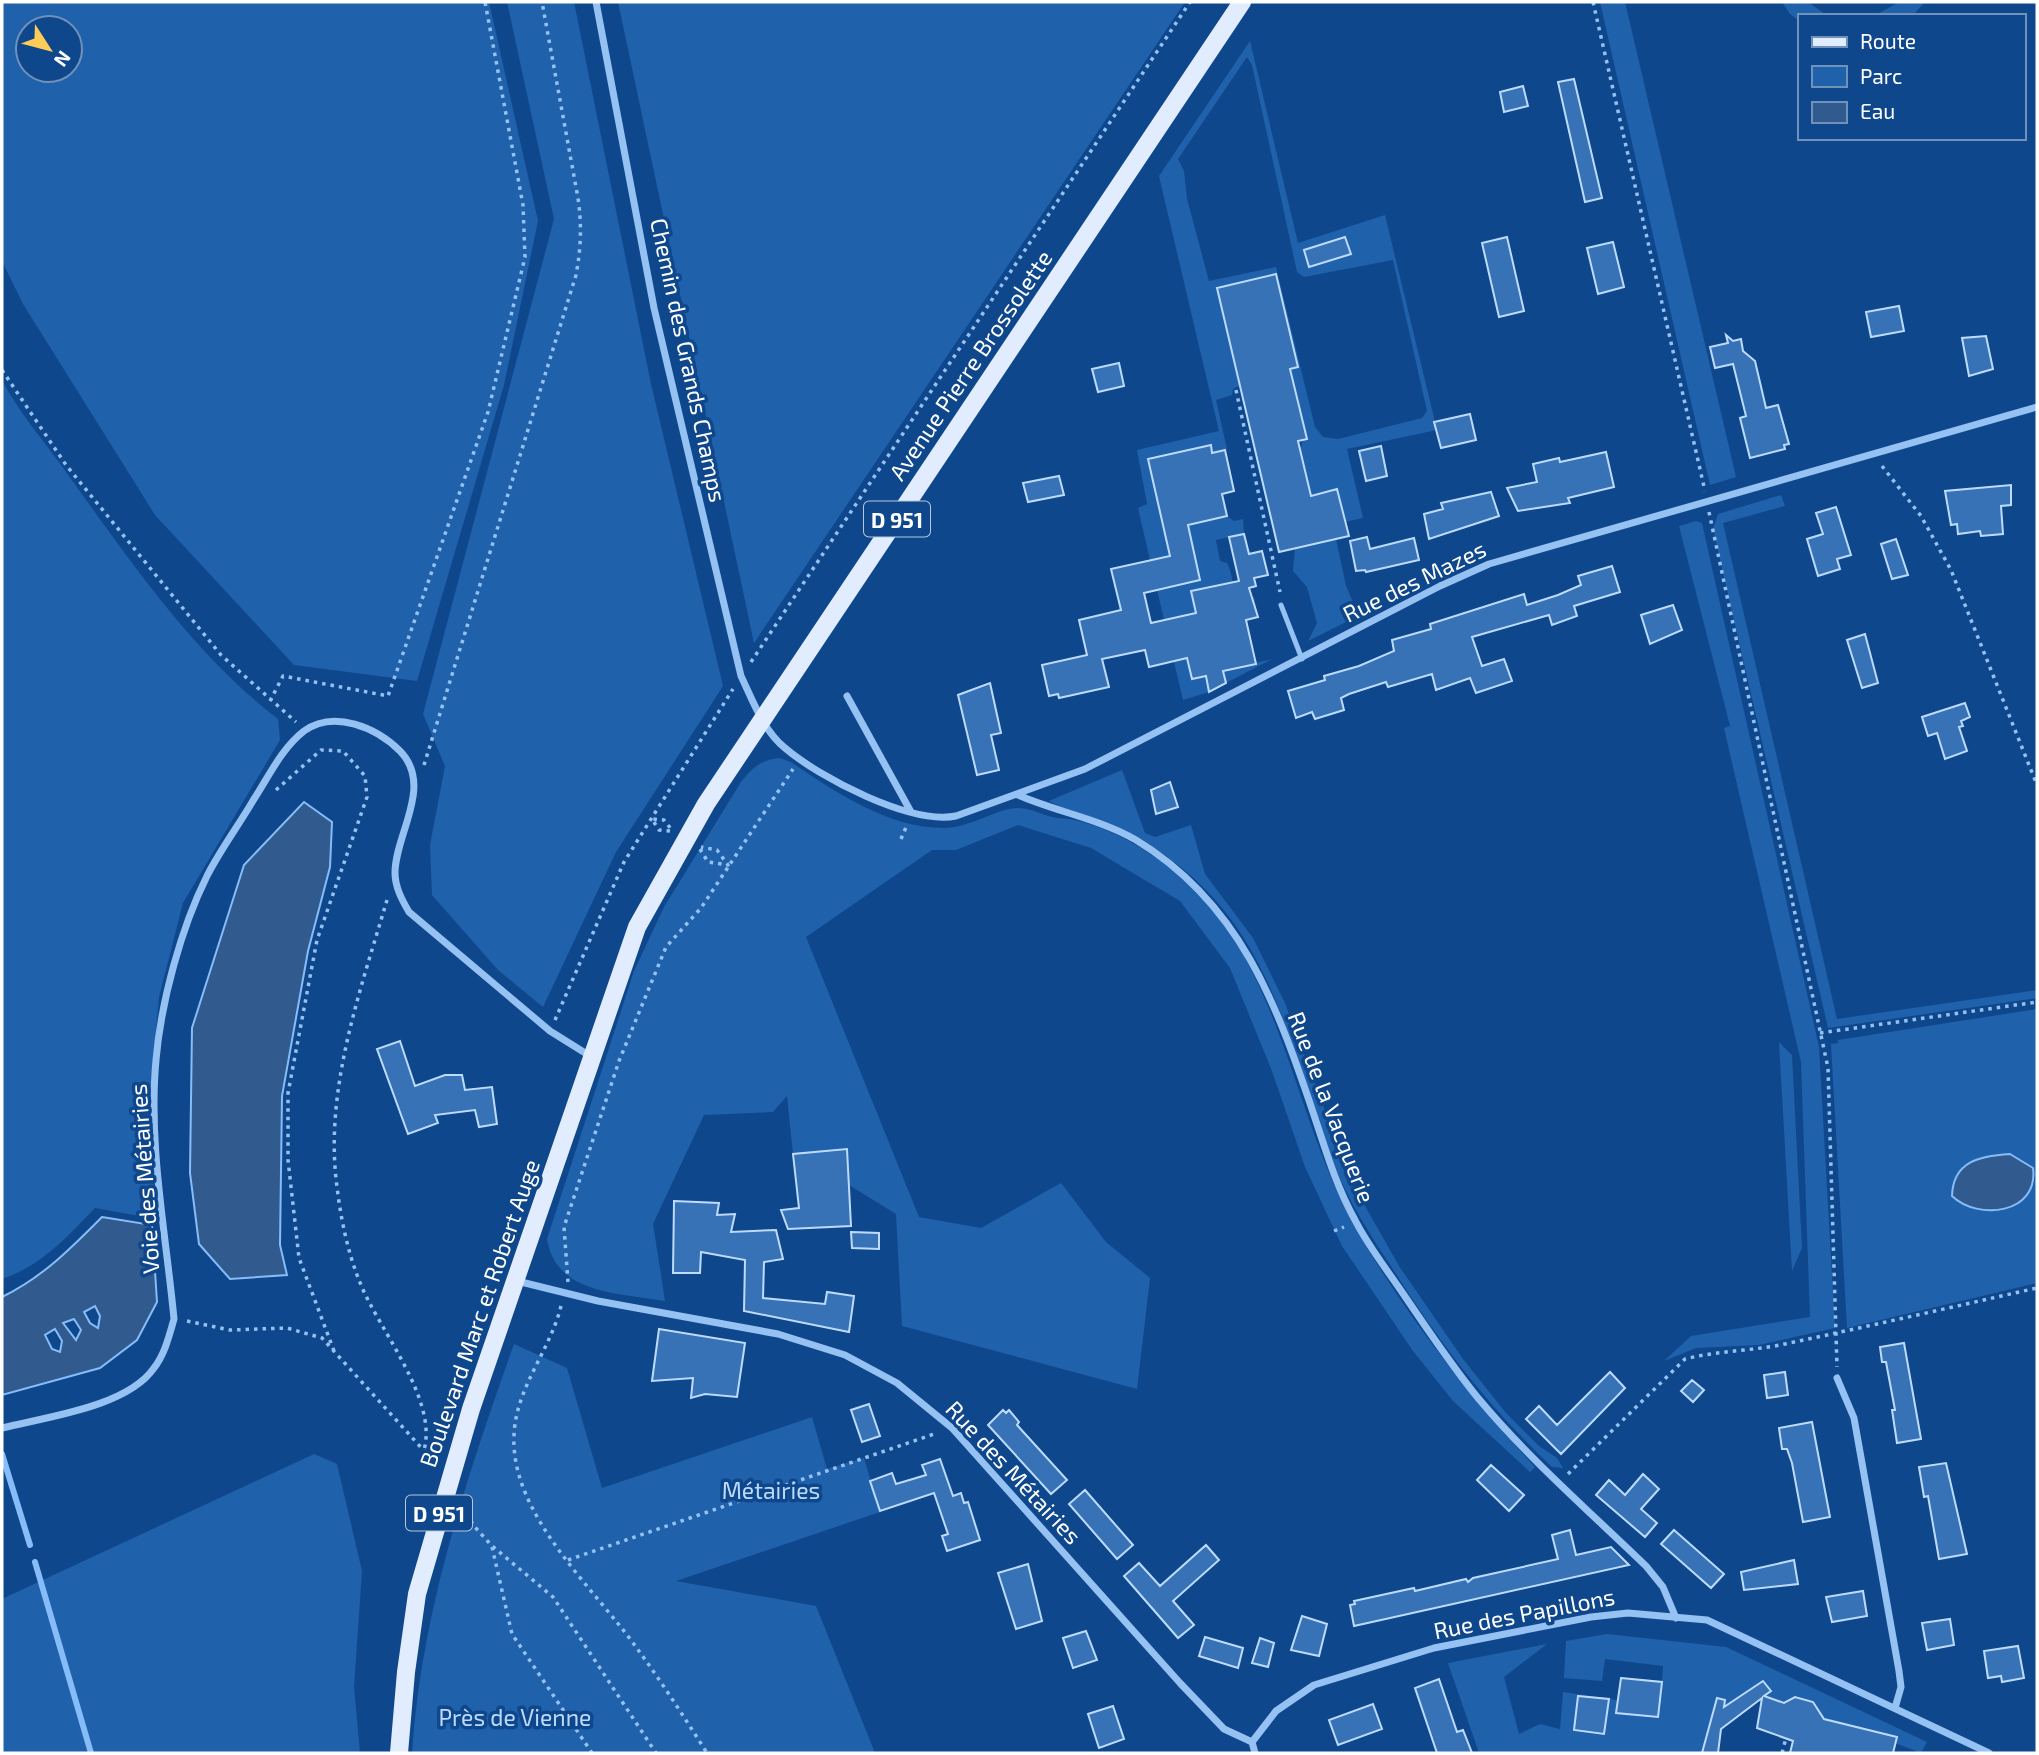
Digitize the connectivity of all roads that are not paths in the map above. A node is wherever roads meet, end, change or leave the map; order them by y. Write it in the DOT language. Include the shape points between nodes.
graph roads {
  1 [pos="596,2"];
  2 [pos="1242,2"];
  3 [pos="2037,407"];
  4 [pos="1281,605"];
  5 [pos="1302,659"];
  6 [pos="846,696"];
  7 [pos="762,721"];
  8 [pos="1018,795"];
  9 [pos="911,813"];
  10 [pos="590,1056"];
  11 [pos="517,1282"];
  12 [pos="1837,1378"];
  13 [pos="2,1428"];
  14 [pos="1676,1618"];
  15 [pos="1895,1708"];
  16 [pos="1252,1742"];
  17 [pos="399,1753"];
  18 [pos="1255,1753"];
  19 [pos="1989,1753"];
  1 -- 7 [label="street, Chemin des Grands Champs" via="654,308 741,676"];
  2 -- 7 [label="main road, Avenue Pierre Brossolette / D 951"];
  3 -- 5 [label="street, Rue des Mazes" via="1489,564"];
  4 -- 5 [label="lane"];
  5 -- 8 [label="street, Rue des Mazes" via="1141,742"];
  6 -- 9 [label="street"];
  7 -- 9 [label="street, Rue des Mazes" via="785,748 801,758 867,798"];
  7 -- 10 [label="main road, Avenue Pierre Brossolette / D 951" via="706,804 637,927"];
  8 -- 9 [label="street, Rue des Mazes" via="940,820"];
  8 -- 14 [label="street, Rue de la Vacquerie" via="1133,838 1173,865 1216,906 1258,973 1278,1018 1355,1221 1478,1397 1646,1566 1663,1587"];
  10 -- 11 [label="main road, Boulevard Marc et Robert Auge / D 951"];
  10 -- 13 [label="street, Voie des Métairies" via="550,1031 409,912 395,871 414,797 401,752 355,723 327,722 306,730 282,754 207,877 176,960 156,1058 154,1122 174,1319 167,1345 154,1369 132,1390"];
  11 -- 16 [label="street, Rue des Métairies" via="778,1334 845,1355 897,1383 952,1428 1224,1729"];
  11 -- 17 [label="main road, Boulevard Marc et Robert Auge / D 951" via="449,1480 417,1594"];
  12 -- 15 [label="street" via="1854,1418 1899,1671"];
  14 -- 15 [label="street, Rue des Papillons" via="1717,1624"];
  14 -- 16 [label="street, Rue des Papillons" via="1628,1613 1591,1617 1434,1648 1314,1685 1276,1711"];
  15 -- 19 [label="street, Rue des Papillons"];
  16 -- 18 [label="street"];
}
